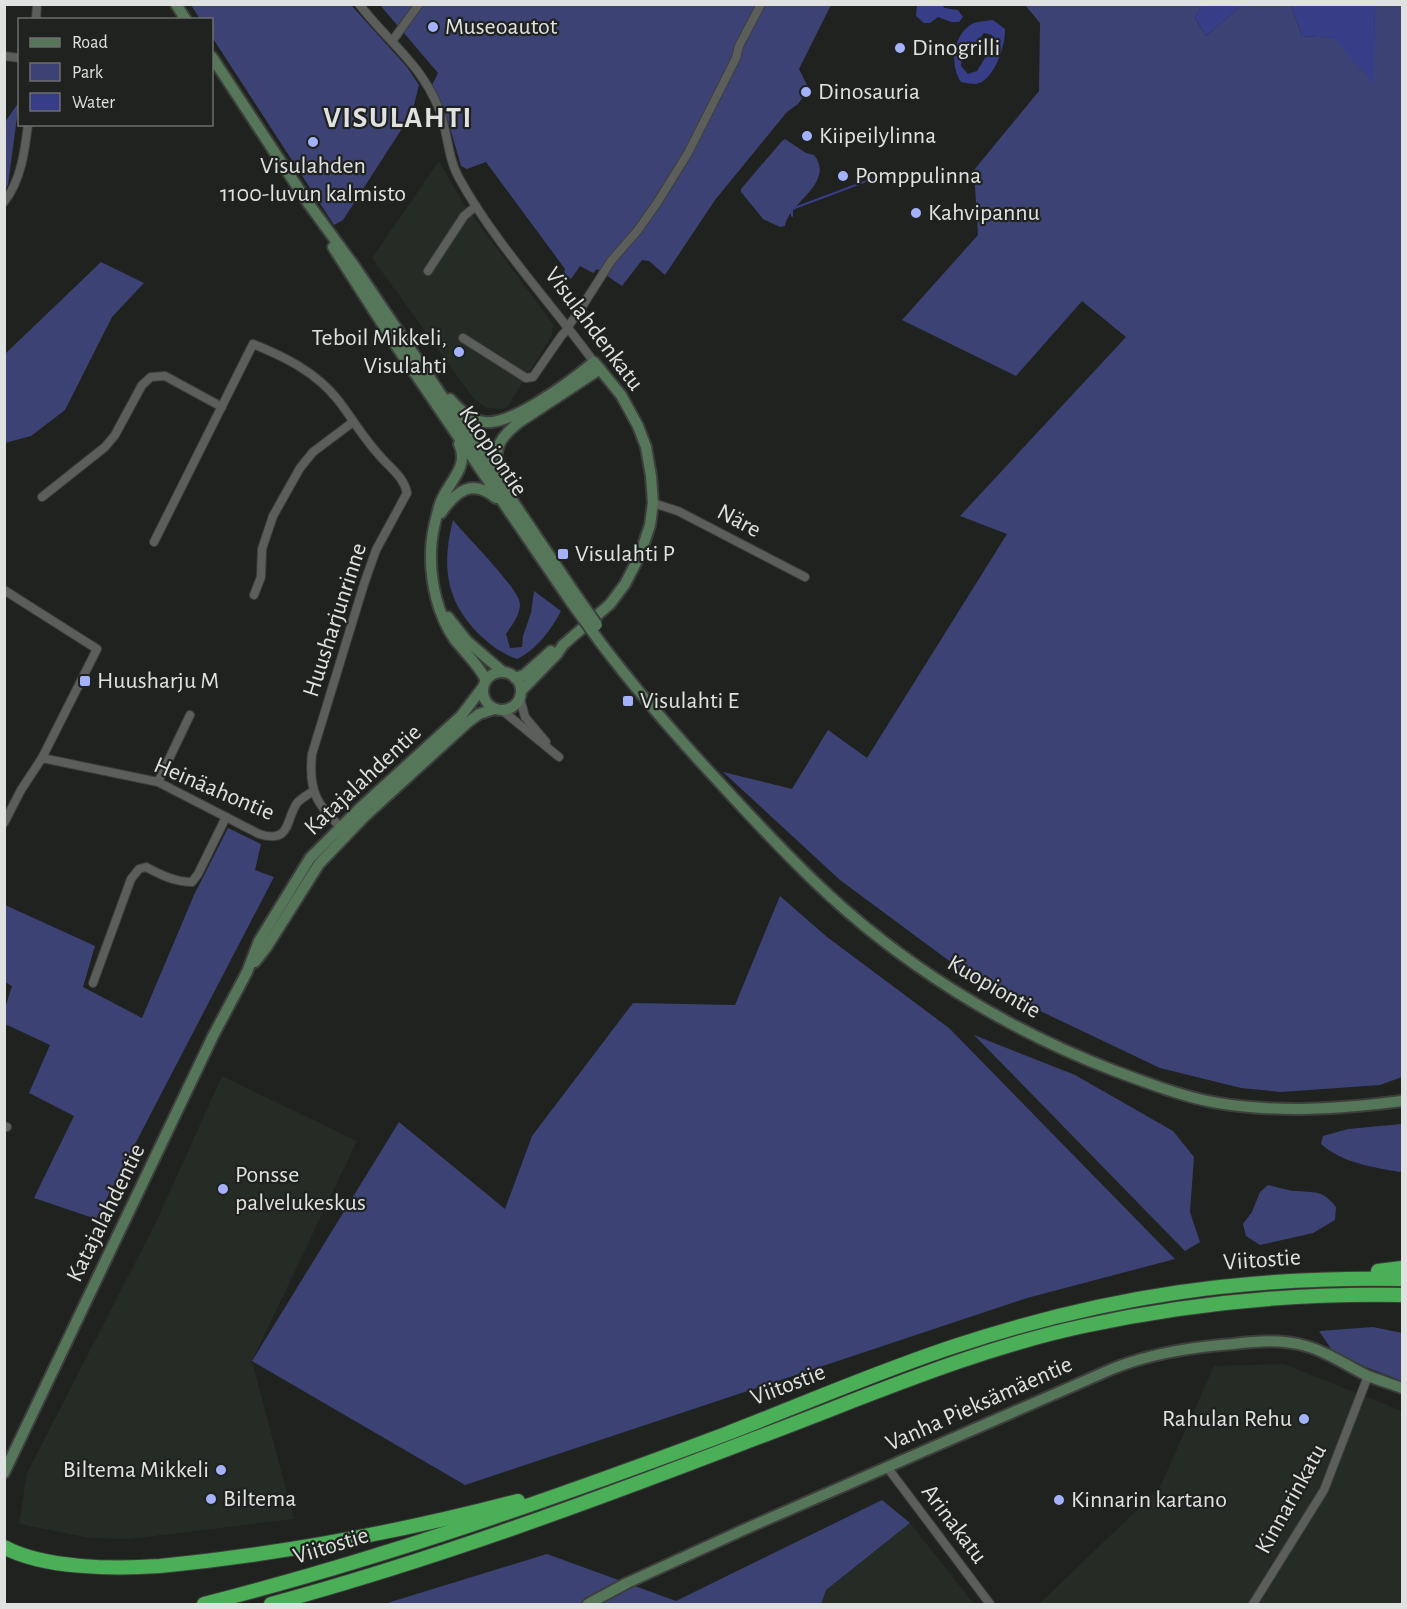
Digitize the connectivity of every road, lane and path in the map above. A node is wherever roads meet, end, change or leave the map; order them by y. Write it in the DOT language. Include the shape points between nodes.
graph roads {
  1 [pos="176,4"];
  2 [pos="358,4"];
  3 [pos="419,4"];
  4 [pos="761,4"];
  5 [pos="185,18"];
  6 [pos="393,40"];
  7 [pos="213,59"];
  8 [pos="28,126"];
  9 [pos="4,202"];
  10 [pos="308,203"];
  11 [pos="476,206"];
  12 [pos="428,271"];
  13 [pos="568,327"];
  14 [pos="463,338"];
  15 [pos="412,352"];
  16 [pos="597,365"];
  17 [pos="222,407"];
  18 [pos="445,417"];
  19 [pos="353,422"];
  20 [pos="42,497"];
  21 [pos="653,503"];
  22 [pos="437,518"];
  23 [pos="534,541"];
  24 [pos="154,542"];
  25 [pos="805,577"];
  26 [pos="4,590"];
  27 [pos="254,595"];
  28 [pos="436,597"];
  29 [pos="563,645"];
  30 [pos="503,672"];
  31 [pos="515,678"];
  32 [pos="484,684"];
  33 [pos="521,695"];
  34 [pos="498,710"];
  35 [pos="190,715"];
  36 [pos="42,758"];
  37 [pos="158,782"];
  38 [pos="313,791"];
  39 [pos="226,817"];
  40 [pos="4,823"];
  41 [pos="344,830"];
  42 [pos="93,983"];
  43 [pos="1402,1101"];
  44 [pos="1402,1268"];
  45 [pos="1314,1279"];
  46 [pos="1402,1279"];
  47 [pos="1349,1294"];
  48 [pos="1402,1295"];
  49 [pos="1402,1302"];
  50 [pos="1368,1376"];
  51 [pos="1402,1389"];
  52 [pos="887,1467"];
  53 [pos="5,1474"];
  54 [pos="604,1478"];
  55 [pos="4,1547"];
  56 [pos="387,1571"];
  57 [pos="204,1605"];
  58 [pos="271,1605"];
  59 [pos="303,1605"];
  60 [pos="588,1605"];
  61 [pos="990,1605"];
  62 [pos="1253,1605"];
  1 -- 5 [label="street"];
  2 -- 6 [label="street, Visulahdenkatu"];
  3 -- 6 [label="street"];
  4 -- 13 [label="street" via="688,153 645,221 611,261"];
  6 -- 11 [label="street, Visulahdenkatu" via="413,63 432,95 458,176"];
  7 -- 10 [label="street, Kuopiontie"];
  8 -- 9 [label="street" via="26,148 14,187"];
  10 -- 15 [label="street, Kuopiontie"];
  10 -- 18 [label="street, Kuopiontie" via="348,273"];
  11 -- 12 [label="street" via="464,216"];
  11 -- 13 [label="street, Visulahdenkatu"];
  13 -- 14 [label="street" via="533,377 526,378"];
  13 -- 16 [label="street, Visulahdenkatu"];
  15 -- 16 [label="street" via="462,412 483,422 514,416"];
  15 -- 23 [label="street, Kuopiontie"];
  16 -- 21 [label="street, Visulahdenkatu" via="621,394 638,426 648,457"];
  16 -- 23 [label="street" via="518,423 498,446 499,466 520,500"];
  17 -- 19 [label="street, Huusharjunrinne" via="253,344 284,356 313,375 337,398"];
  17 -- 20 [label="street" via="165,376 151,377 142,385 105,447"];
  17 -- 24 [label="street, Huusharjunrinne"];
  18 -- 22 [label="street" via="463,457"];
  18 -- 23 [label="street, Kuopiontie"];
  19 -- 27 [label="street" via="313,452 300,468 273,516"];
  19 -- 38 [label="street, Huusharjunrinne" via="403,481 407,493 376,550 364,584 312,754"];
  21 -- 25 [label="street, Näre" via="678,511"];
  21 -- 29 [label="street, Visulahdenkatu" via="640,555 625,584 610,604"];
  22 -- 23 [label="street" via="460,492 482,489 496,498"];
  22 -- 28 [label="street" via="431,562"];
  23 -- 43 [label="street, Kuopiontie, bridge" via="657,712 755,821 817,883 921,968 998,1017 1076,1056 1215,1103 1274,1110"];
  26 -- 36 [label="street" via="97,649"];
  28 -- 30 [label="street" via="466,641"];
  28 -- 32 [label="street" via="446,626 481,670"];
  29 -- 31 [label="street, Visulahdenkatu"];
  29 -- 33 [label="street, Visulahdenkatu"];
  30 -- 31 [label="street"];
  30 -- 32 [label="street"];
  31 -- 33 [label="street"];
  32 -- 34 [label="street" via="487,704"];
  32 -- 41 [label="street, Katajalahdentie" via="461,716"];
  33 -- 34 [label="street" via="516,705"];
  33 -- 34 [label="street" via="525,717 558,756"];
  34 -- 41 [label="street, Katajalahdentie" via="479,714 467,723"];
  35 -- 37 [label="street"];
  36 -- 37 [label="street, Heinäahontie"];
  36 -- 40 [label="street"];
  37 -- 39 [label="street, Heinäahontie"];
  38 -- 39 [label="street, Heinäahontie" via="297,804 288,827 271,838"];
  38 -- 41 [label="street"];
  39 -- 42 [label="street" via="192,882 181,882 146,867 139,869 131,879"];
  41 -- 53 [label="street, Katajalahdentie" via="310,858 259,941"];
  44 -- 45 [label="highway"];
  45 -- 46 [label="highway, Viitostie"];
  45 -- 54 [label="highway, Viitostie" via="1251,1282 1155,1295 1034,1322 923,1357"];
  47 -- 48 [label="highway, Viitostie"];
  47 -- 49 [label="highway"];
  47 -- 56 [label="highway, Viitostie" via="1208,1304 1037,1337 910,1379 609,1494"];
  50 -- 51 [label="street, Vanha Pieksämäentie"];
  50 -- 52 [label="street, Vanha Pieksämäentie" via="1326,1354 1286,1342 1175,1350 1112,1369"];
  50 -- 62 [label="street, Kinnarinkatu" via="1324,1490"];
  52 -- 60 [label="street, Vanha Pieksämäentie" via="710,1545"];
  52 -- 61 [label="street, Arinakatu"];
  54 -- 55 [label="highway" via="432,1523 185,1564 136,1568 81,1566"];
  54 -- 57 [label="highway, Viitostie" via="407,1547"];
  56 -- 58 [label="highway, Viitostie"];
  56 -- 59 [label="highway"];
}
